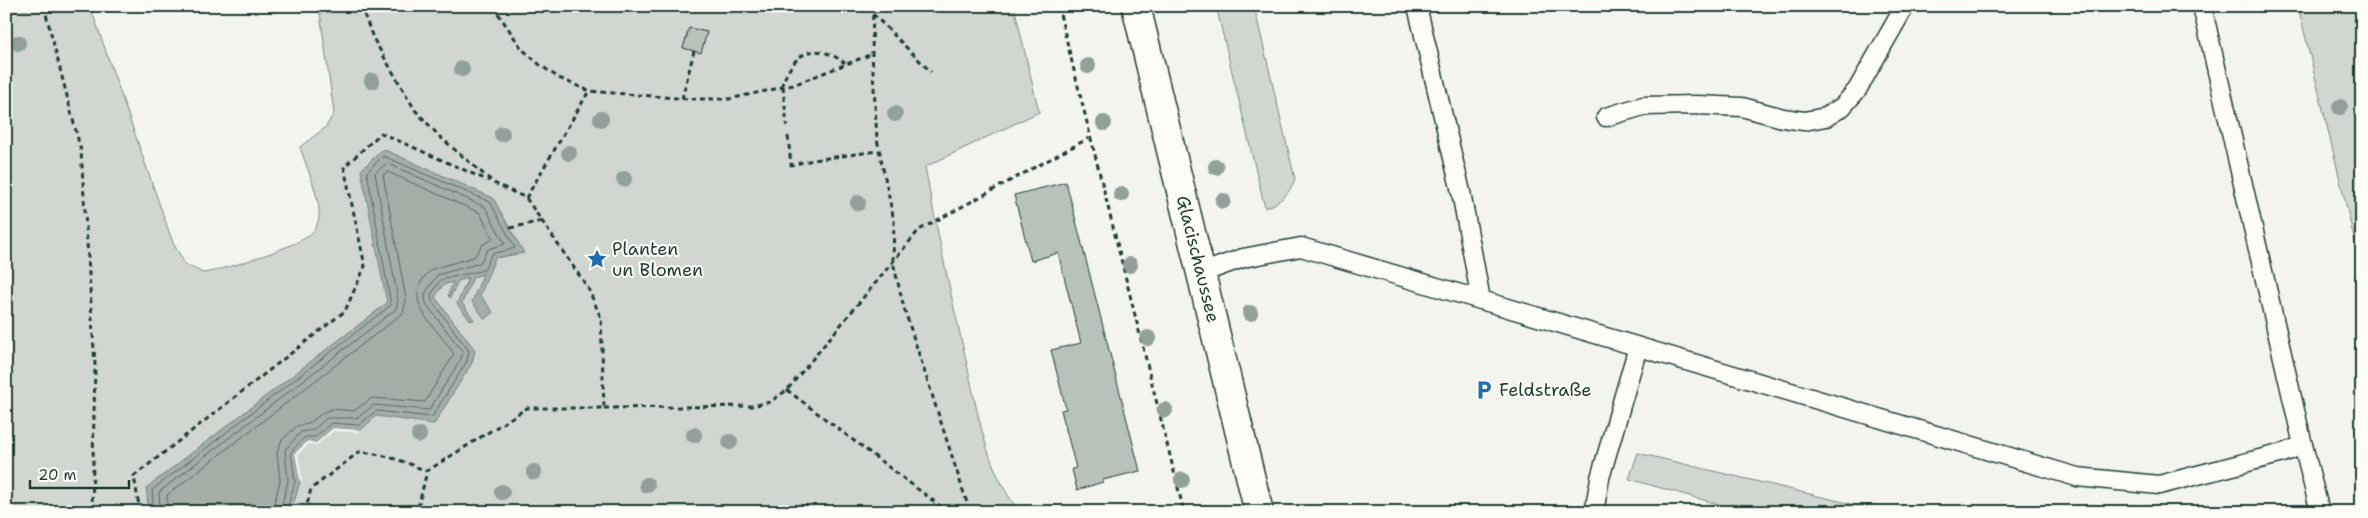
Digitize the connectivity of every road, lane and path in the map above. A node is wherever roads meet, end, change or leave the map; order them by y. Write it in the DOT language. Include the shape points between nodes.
graph roads {
  1 [pos="44,6"];
  2 [pos="361,6"];
  3 [pos="493,6"];
  4 [pos="873,6"];
  5 [pos="1058,6"];
  6 [pos="1136,6"];
  7 [pos="1417,6"];
  8 [pos="1905,6"];
  9 [pos="2202,6"];
  10 [pos="873,14"];
  11 [pos="694,51"];
  12 [pos="872,54"];
  13 [pos="845,64"];
  14 [pos="931,72"];
  15 [pos="782,87"];
  16 [pos="589,91"];
  17 [pos="682,98"];
  18 [pos="1606,117"];
  19 [pos="787,126"];
  20 [pos="788,136"];
  21 [pos="1090,138"];
  22 [pos="878,152"];
  23 [pos="494,183"];
  24 [pos="526,198"];
  25 [pos="542,221"];
  26 [pos="510,228"];
  27 [pos="894,262"];
  28 [pos="1202,272"];
  29 [pos="1481,300"];
  30 [pos="1638,347"];
  31 [pos="787,390"];
  32 [pos="604,408"];
  33 [pos="2303,445"];
  34 [pos="427,471"];
  35 [pos="92,512"];
  36 [pos="140,512"];
  37 [pos="305,512"];
  38 [pos="417,512"];
  39 [pos="948,512"];
  40 [pos="970,512"];
  41 [pos="1184,512"];
  42 [pos="1259,512"];
  43 [pos="1594,512"];
  44 [pos="2320,512"];
  1 -- 35 [label="path" via="81,151 95,365"];
  2 -- 23 [label="path" via="373,38 415,110 440,137"];
  3 -- 16 [label="path" via="522,49 540,66"];
  4 -- 10 [label="path"];
  5 -- 21 [label="path"];
  6 -- 28 [label="street, Glacischaussee"];
  7 -- 29 [label="lane" via="1461,192"];
  8 -- 18 [label="lane" via="1857,90 1842,107 1826,116 1804,121 1742,107 1697,105 1643,106"];
  9 -- 33 [label="lane"];
  10 -- 12 [label="path"];
  10 -- 14 [label="path"];
  11 -- 17 [label="path"];
  12 -- 13 [label="path"];
  12 -- 22 [label="path"];
  13 -- 15 [label="path"];
  13 -- 15 [label="path" via="826,52 810,51 794,62"];
  15 -- 17 [label="path" via="728,99"];
  15 -- 19 [label="path"];
  16 -- 17 [label="path"];
  16 -- 24 [label="path"];
  20 -- 22 [label="path" via="790,166"];
  21 -- 27 [label="path" via="919,230"];
  21 -- 41 [label="path"];
  22 -- 27 [label="path" via="894,221"];
  23 -- 24 [label="path"];
  23 -- 36 [label="path" via="381,133 344,167 365,266 346,311 134,476"];
  24 -- 25 [label="path"];
  25 -- 26 [label="path"];
  25 -- 32 [label="path" via="588,288 600,318"];
  27 -- 31 [label="path"];
  27 -- 40 [label="path" via="904,308"];
  28 -- 29 [label="lane" via="1244,258 1301,247"];
  28 -- 42 [label="street, Glacischaussee"];
  29 -- 30 [label="lane"];
  30 -- 33 [label="lane" via="2077,477 2159,485"];
  30 -- 43 [label="lane" via="1600,478"];
  31 -- 32 [label="path" via="770,402 752,406"];
  31 -- 39 [label="path"];
  32 -- 34 [label="path" via="526,408"];
  33 -- 44 [label="lane"];
  34 -- 37 [label="path" via="400,460 359,452 311,489"];
  34 -- 38 [label="path"];
}
